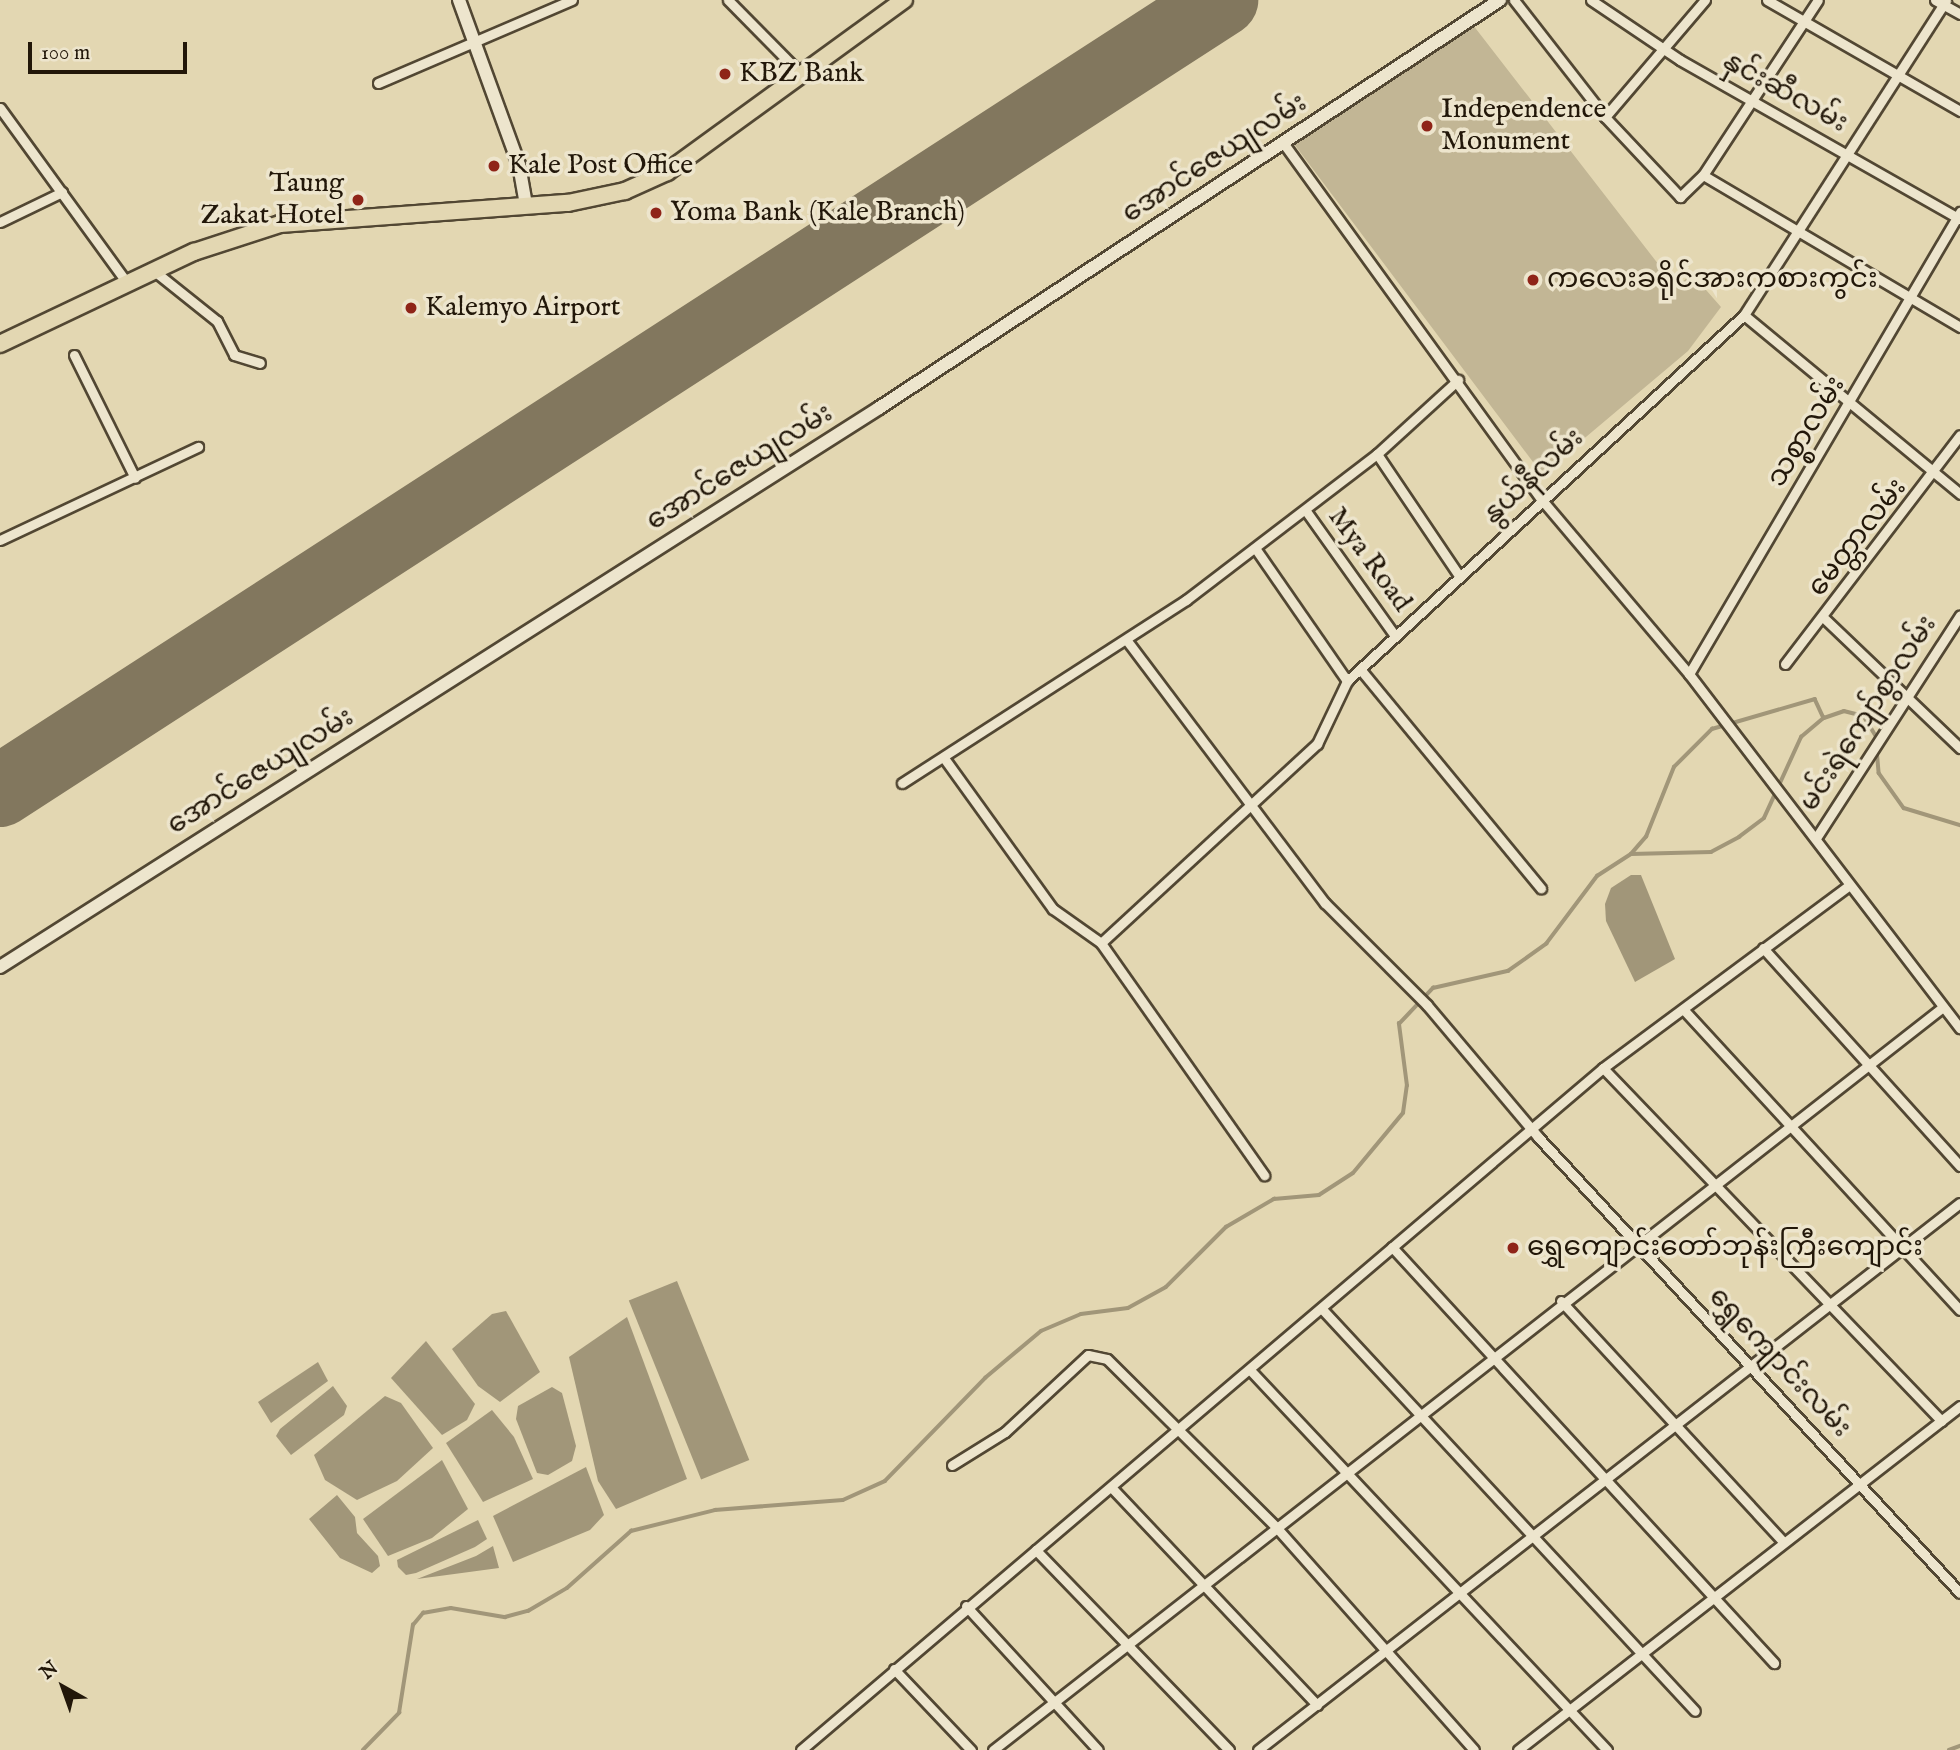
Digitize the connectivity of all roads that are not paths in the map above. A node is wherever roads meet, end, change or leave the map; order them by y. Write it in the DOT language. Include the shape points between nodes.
graph roads {
  1 [pos="459,0"];
  2 [pos="572,0"];
  3 [pos="728,0"];
  4 [pos="904,0"];
  5 [pos="1500,0"];
  6 [pos="1514,0"];
  7 [pos="1591,0"];
  8 [pos="1705,0"];
  9 [pos="1767,0"];
  10 [pos="1818,0"];
  11 [pos="1941,2"];
  12 [pos="547,4"];
  13 [pos="1960,14"];
  14 [pos="1805,20"];
  15 [pos="475,40"];
  16 [pos="1663,48"];
  17 [pos="802,75"];
  18 [pos="1901,76"];
  19 [pos="378,83"];
  20 [pos="1754,101"];
  21 [pos="0,108"];
  22 [pos="1960,111"];
  23 [pos="1605,117"];
  24 [pos="1284,144"];
  25 [pos="1850,155"];
  26 [pos="1703,175"];
  27 [pos="62,192"];
  28 [pos="526,204"];
  29 [pos="1959,216"];
  30 [pos="0,222"];
  31 [pos="1800,231"];
  32 [pos="153,270"];
  33 [pos="127,284"];
  34 [pos="1910,297"];
  35 [pos="1744,315"];
  36 [pos="1960,327"];
  37 [pos="0,344"];
  38 [pos="74,355"];
  39 [pos="260,363"];
  40 [pos="1458,380"];
  41 [pos="1853,402"];
  42 [pos="1960,435"];
  43 [pos="198,447"];
  44 [pos="1377,454"];
  45 [pos="1936,474"];
  46 [pos="135,478"];
  47 [pos="1960,494"];
  48 [pos="1542,500"];
  49 [pos="1306,511"];
  50 [pos="0,540"];
  51 [pos="1255,548"];
  52 [pos="1460,577"];
  53 [pos="1960,615"];
  54 [pos="1825,619"];
  55 [pos="1395,636"];
  56 [pos="1128,642"];
  57 [pos="1785,664"];
  58 [pos="1361,670"];
  59 [pos="1689,674"];
  60 [pos="1347,681"];
  61 [pos="1907,702"];
  62 [pos="1960,748"];
  63 [pos="944,758"];
  64 [pos="902,783"];
  65 [pos="1247,804"];
  66 [pos="1816,838"];
  67 [pos="1849,885"];
  68 [pos="1541,888"];
  69 [pos="1101,943"];
  70 [pos="1762,948"];
  71 [pos="0,967"];
  72 [pos="1943,1007"];
  73 [pos="1683,1009"];
  74 [pos="1960,1028"];
  75 [pos="1603,1068"];
  76 [pos="1868,1071"];
  77 [pos="1531,1129"];
  78 [pos="1791,1129"];
  79 [pos="1960,1166"];
  80 [pos="1264,1175"];
  81 [pos="1714,1186"];
  82 [pos="1960,1203"];
  83 [pos="1638,1243"];
  84 [pos="1392,1247"];
  85 [pos="1904,1248"];
  86 [pos="1561,1301"];
  87 [pos="1826,1306"];
  88 [pos="1322,1309"];
  89 [pos="1960,1310"];
  90 [pos="1490,1359"];
  91 [pos="1750,1363"];
  92 [pos="1251,1371"];
  93 [pos="1960,1406"];
  94 [pos="1418,1418"];
  95 [pos="1941,1421"];
  96 [pos="1675,1422"];
  97 [pos="1182,1428"];
  98 [pos="952,1465"];
  99 [pos="1345,1475"];
  100 [pos="1601,1480"];
  101 [pos="1859,1484"];
  102 [pos="1111,1487"];
  103 [pos="1276,1527"];
  104 [pos="1532,1536"];
  105 [pos="1783,1542"];
  106 [pos="1036,1550"];
  107 [pos="1202,1587"];
  108 [pos="1459,1592"];
  109 [pos="1960,1593"];
  110 [pos="1712,1596"];
  111 [pos="966,1606"];
  112 [pos="1127,1645"];
  113 [pos="1384,1651"];
  114 [pos="1641,1653"];
  115 [pos="1773,1663"];
  116 [pos="894,1669"];
  117 [pos="1055,1701"];
  118 [pos="1317,1705"];
  119 [pos="1569,1710"];
  120 [pos="1695,1711"];
  121 [pos="801,1750"];
  122 [pos="971,1750"];
  123 [pos="993,1750"];
  124 [pos="1098,1750"];
  125 [pos="1229,1750"];
  126 [pos="1258,1750"];
  127 [pos="1474,1750"];
  128 [pos="1518,1750"];
  129 [pos="1606,1750"];
  1 -- 15 [label="street"];
  2 -- 12 [label="street"];
  3 -- 17 [label="street"];
  4 -- 17 [label="highway"];
  5 -- 24 [label="street, အောင်ဇေယျလမ်း"];
  6 -- 23 [label="street"];
  7 -- 16 [label="street, နှင်းဆီလမ်း"];
  8 -- 16 [label="street"];
  9 -- 14 [label="street"];
  10 -- 14 [label="street"];
  11 -- 13 [label="street"];
  11 -- 18 [label="street, နွယ်နီလမ်း"];
  12 -- 15 [label="street"];
  14 -- 18 [label="street"];
  14 -- 20 [label="street"];
  15 -- 19 [label="street"];
  15 -- 28 [label="street"];
  16 -- 20 [label="street, နှင်းဆီလမ်း"];
  16 -- 23 [label="street"];
  17 -- 28 [label="highway" via="643,184 568,203"];
  18 -- 22 [label="street"];
  18 -- 25 [label="street, နွယ်နီလမ်း"];
  20 -- 25 [label="street, နှင်းဆီလမ်း"];
  20 -- 26 [label="street"];
  21 -- 27 [label="street"];
  23 -- 26 [label="street" via="1675,196"];
  24 -- 40 [label="street"];
  24 -- 71 [label="street, အောင်ဇေယျလမ်း"];
  25 -- 29 [label="street, နှင်းဆီလမ်း"];
  25 -- 31 [label="street, နွယ်နီလမ်း"];
  26 -- 31 [label="street"];
  27 -- 30 [label="street"];
  27 -- 33 [label="street"];
  28 -- 32 [label="highway" via="280,224"];
  29 -- 34 [label="street, သစ္စာလမ်း"];
  31 -- 34 [label="street"];
  31 -- 35 [label="street, နွယ်နီလမ်း"];
  32 -- 33 [label="highway"];
  32 -- 39 [label="street" via="217,321 234,355"];
  33 -- 37 [label="highway"];
  34 -- 36 [label="street"];
  34 -- 41 [label="street, သစ္စာလမ်း"];
  35 -- 41 [label="street"];
  35 -- 48 [label="street, နွယ်နီလမ်း"];
  38 -- 46 [label="street"];
  40 -- 44 [label="street"];
  40 -- 48 [label="street"];
  41 -- 45 [label="street"];
  41 -- 59 [label="street, သစ္စာလမ်း"];
  42 -- 45 [label="street, မေတ္တာလမ်း"];
  43 -- 46 [label="street"];
  44 -- 49 [label="street"];
  44 -- 52 [label="street"];
  45 -- 47 [label="street"];
  45 -- 54 [label="street, မေတ္တာလမ်း"];
  46 -- 50 [label="street"];
  48 -- 52 [label="street, နွယ်နီလမ်း"];
  48 -- 59 [label="street"];
  49 -- 51 [label="street"];
  49 -- 55 [label="street, Mya Road"];
  51 -- 56 [label="street"];
  51 -- 60 [label="street"];
  52 -- 55 [label="street, နွယ်နီလမ်း"];
  53 -- 61 [label="street, မင်းရဲကျော်စွာလမ်း"];
  54 -- 57 [label="street, မေတ္တာလမ်း"];
  54 -- 61 [label="street"];
  55 -- 58 [label="street, နွယ်နီလမ်း"];
  56 -- 63 [label="street"];
  56 -- 65 [label="street, ရွှေကျောင်းလမ်း"];
  58 -- 60 [label="street, နွယ်နီလမ်း"];
  58 -- 68 [label="street"];
  59 -- 66 [label="street"];
  60 -- 65 [label="street, နွယ်နီလမ်း" via="1317,744"];
  61 -- 62 [label="street"];
  61 -- 66 [label="street, မင်းရဲကျော်စွာလမ်း"];
  63 -- 64 [label="street"];
  63 -- 69 [label="street" via="1053,909"];
  65 -- 69 [label="street, နွယ်နီလမ်း"];
  65 -- 77 [label="street, ရွှေကျောင်းလမ်း" via="1325,903 1427,1005"];
  66 -- 67 [label="street"];
  67 -- 70 [label="street"];
  67 -- 72 [label="street"];
  69 -- 80 [label="street"];
  70 -- 73 [label="street"];
  70 -- 76 [label="street"];
  72 -- 74 [label="street"];
  72 -- 76 [label="street"];
  73 -- 75 [label="street"];
  73 -- 78 [label="street"];
  75 -- 77 [label="street"];
  75 -- 81 [label="street"];
  76 -- 78 [label="street"];
  76 -- 79 [label="street"];
  77 -- 83 [label="street, ရွှေကျောင်းလမ်း"];
  77 -- 84 [label="street"];
  78 -- 81 [label="street"];
  78 -- 85 [label="street"];
  81 -- 83 [label="street"];
  81 -- 87 [label="street"];
  82 -- 85 [label="street"];
  83 -- 86 [label="street"];
  83 -- 91 [label="street, ရွှေကျောင်းလမ်း"];
  84 -- 88 [label="street"];
  84 -- 90 [label="street"];
  85 -- 87 [label="street"];
  85 -- 89 [label="street"];
  86 -- 90 [label="street"];
  86 -- 96 [label="street"];
  87 -- 91 [label="street"];
  87 -- 95 [label="street"];
  88 -- 92 [label="street"];
  88 -- 94 [label="street"];
  90 -- 94 [label="street"];
  90 -- 100 [label="street"];
  91 -- 96 [label="street"];
  91 -- 101 [label="street, ရွှေကျောင်းလမ်း"];
  92 -- 97 [label="street"];
  92 -- 99 [label="street"];
  93 -- 95 [label="street"];
  94 -- 99 [label="street"];
  94 -- 104 [label="street"];
  95 -- 101 [label="street"];
  96 -- 100 [label="street"];
  96 -- 105 [label="street"];
  97 -- 98 [label="street" via="1107,1359 1088,1355 1005,1432"];
  97 -- 102 [label="street"];
  97 -- 103 [label="street"];
  99 -- 103 [label="street"];
  99 -- 108 [label="street"];
  100 -- 104 [label="street"];
  100 -- 110 [label="street"];
  101 -- 105 [label="street"];
  101 -- 109 [label="street, ရွှေကျောင်းလမ်း"];
  102 -- 106 [label="street"];
  102 -- 107 [label="street"];
  103 -- 107 [label="street"];
  103 -- 113 [label="street"];
  104 -- 108 [label="street"];
  104 -- 114 [label="street"];
  105 -- 110 [label="street"];
  106 -- 111 [label="street"];
  106 -- 112 [label="street"];
  107 -- 112 [label="street"];
  107 -- 118 [label="street"];
  108 -- 113 [label="street"];
  108 -- 119 [label="street"];
  110 -- 114 [label="street"];
  110 -- 115 [label="street"];
  111 -- 116 [label="street"];
  111 -- 117 [label="street"];
  112 -- 117 [label="street"];
  112 -- 125 [label="street"];
  113 -- 118 [label="street"];
  113 -- 127 [label="street"];
  114 -- 119 [label="street"];
  114 -- 120 [label="street"];
  116 -- 121 [label="street"];
  116 -- 122 [label="street"];
  117 -- 123 [label="street"];
  117 -- 124 [label="street"];
  118 -- 126 [label="street"];
  119 -- 128 [label="street"];
  119 -- 129 [label="street"];
}
